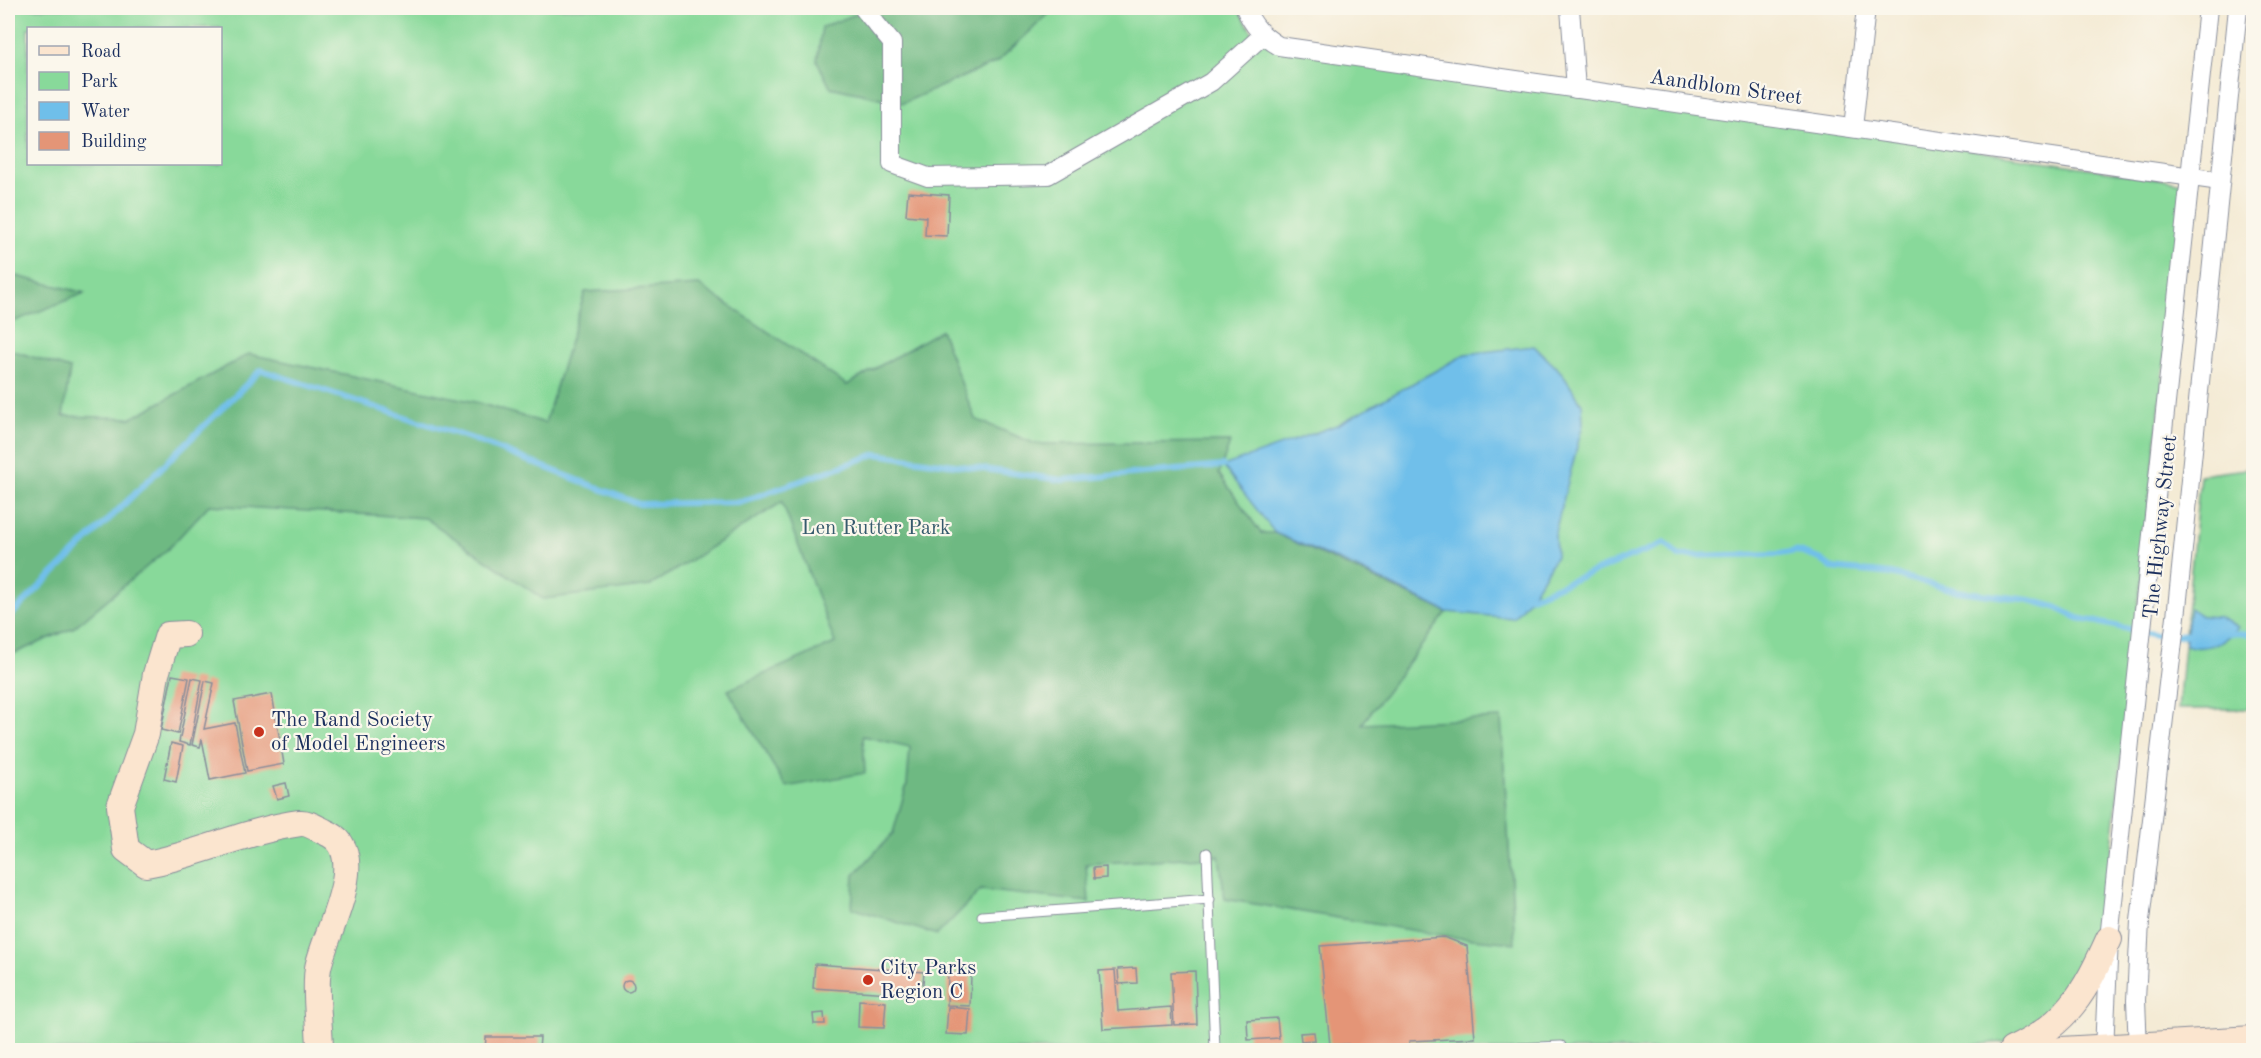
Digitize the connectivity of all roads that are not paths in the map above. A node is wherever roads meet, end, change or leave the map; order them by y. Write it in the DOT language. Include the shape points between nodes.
graph roads {
  1 [pos="863,8"];
  2 [pos="1245,8"];
  3 [pos="1570,8"];
  4 [pos="1866,8"];
  5 [pos="2208,8"];
  6 [pos="2238,8"];
  7 [pos="1262,36"];
  8 [pos="1576,89"];
  9 [pos="1852,128"];
  10 [pos="2191,177"];
  11 [pos="2220,181"];
  12 [pos="186,634"];
  13 [pos="1207,853"];
  14 [pos="1210,899"];
  15 [pos="982,916"];
  16 [pos="2109,939"];
  17 [pos="2253,1039"];
  18 [pos="2138,1047"];
  19 [pos="320,1050"];
  20 [pos="1215,1050"];
  21 [pos="1475,1050"];
  22 [pos="1562,1050"];
  23 [pos="2012,1050"];
  24 [pos="2061,1050"];
  25 [pos="2104,1050"];
  1 -- 7 [label="street" via="892,43 892,164 928,177 1047,175 1211,82"];
  2 -- 7 [label="street"];
  3 -- 8 [label="street"];
  4 -- 9 [label="street"];
  5 -- 10 [label="street, The Highway Street"];
  6 -- 11 [label="street, The Highway Street"];
  7 -- 8 [label="street, Aandblom Street" via="1279,46"];
  8 -- 9 [label="street, Aandblom Street"];
  9 -- 10 [label="street, Aandblom Street"];
  10 -- 11 [label="street, Aandblom Street"];
  10 -- 16 [label="street, The Highway Street"];
  11 -- 18 [label="street, The Highway Street" via="2137,955"];
  12 -- 19 [label="street" via="168,634 156,674 146,734 120,806 126,849 146,864 303,822 331,834 345,849 348,871 318,969"];
  13 -- 14 [label="lane"];
  14 -- 15 [label="lane"];
  14 -- 20 [label="lane"];
  16 -- 23 [label="street" via="2087,987 2067,1012 2039,1036"];
  16 -- 25 [label="street, The Highway Street"];
  17 -- 18 [label="street"];
  18 -- 25 [label="street"];
  21 -- 22 [label="lane" via="1561,1046"];
  24 -- 25 [label="street"];
}
